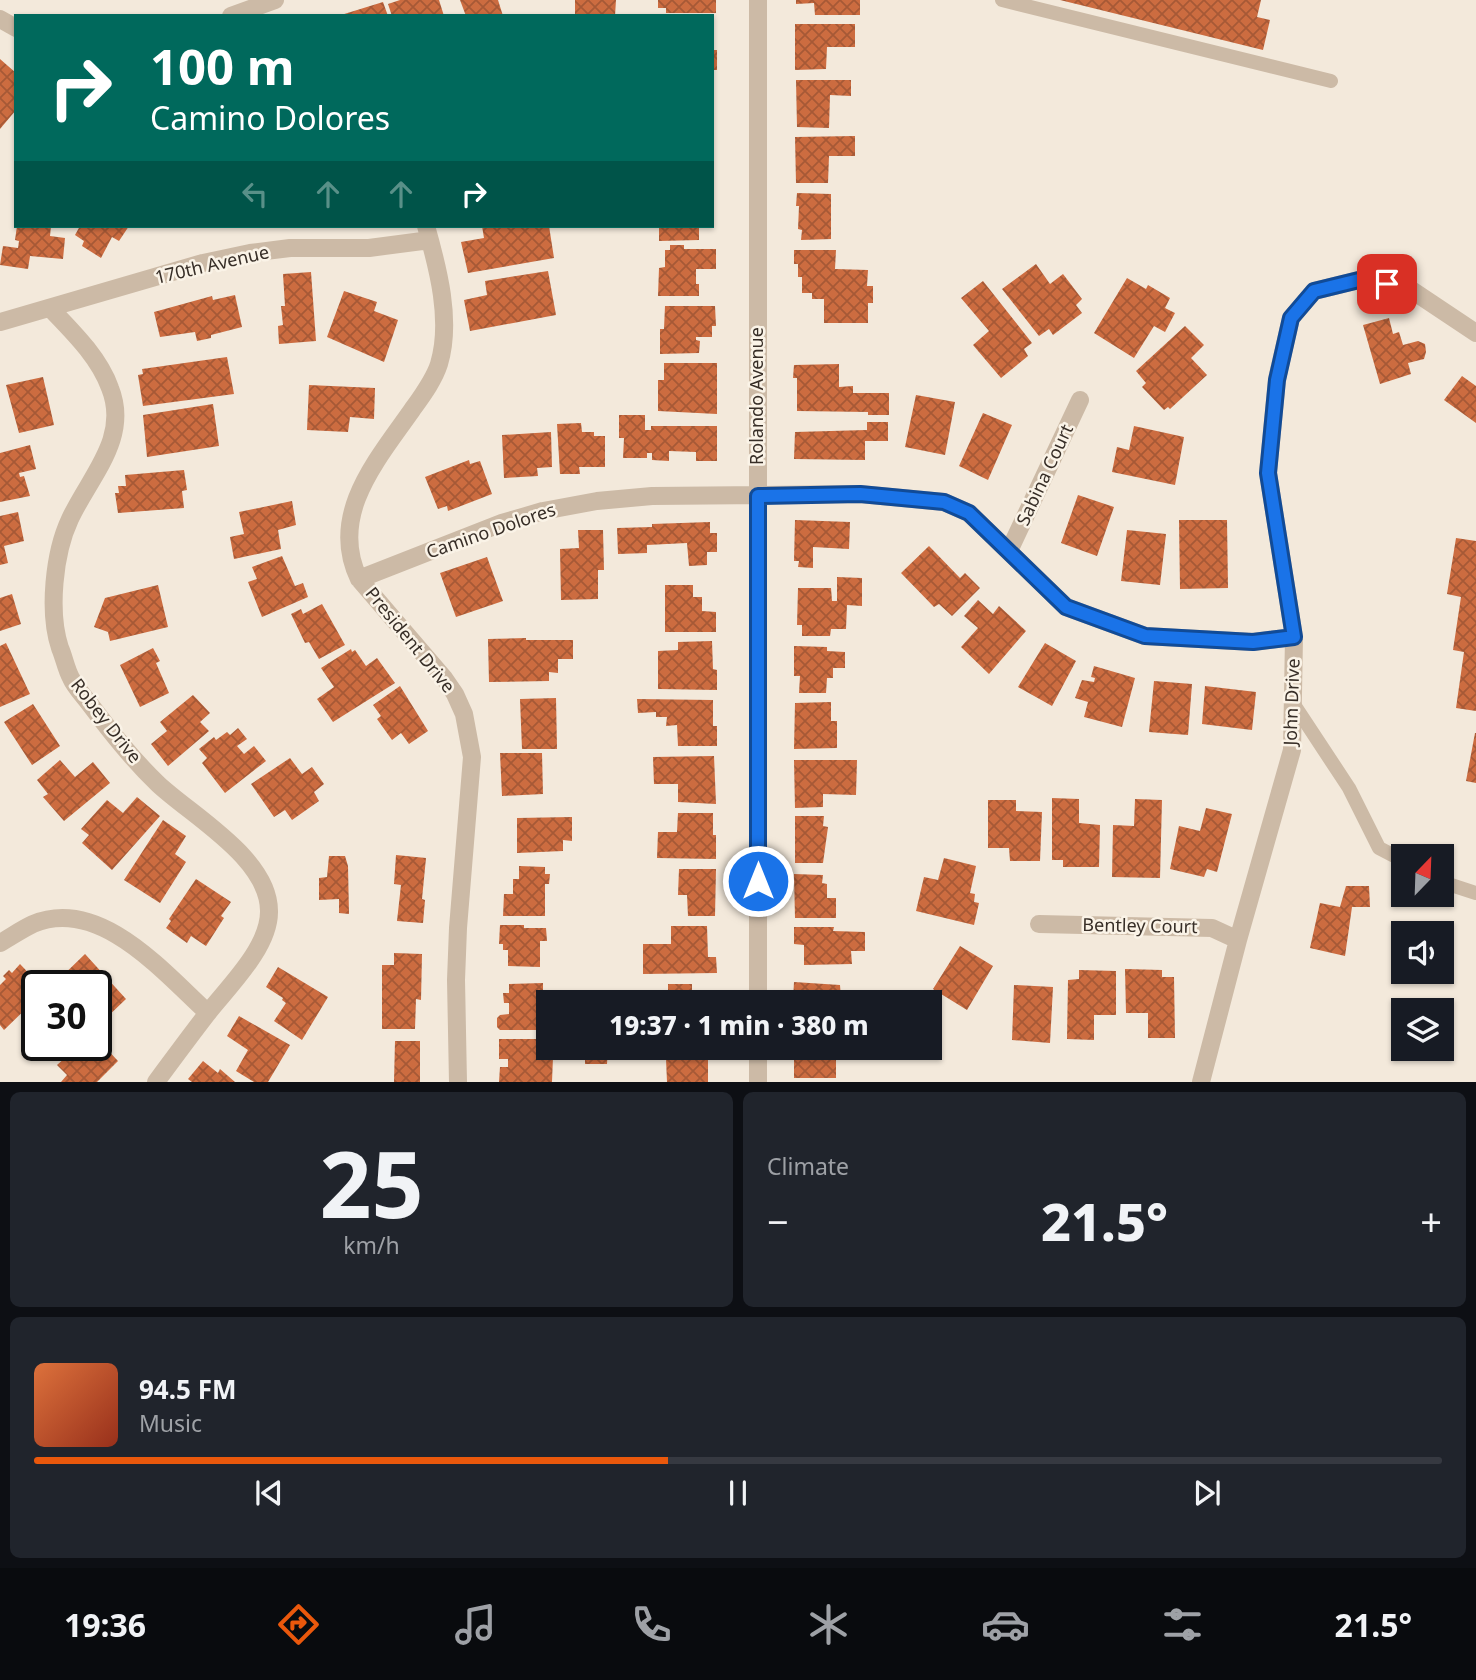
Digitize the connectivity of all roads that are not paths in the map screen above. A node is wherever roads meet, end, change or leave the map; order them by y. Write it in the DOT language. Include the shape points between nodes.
graph roads {
  1 [pos="275,0"];
  2 [pos="758,0"];
  3 [pos="1002,0"];
  4 [pos="236,14"];
  5 [pos="1331,82"];
  6 [pos="428,233"];
  7 [pos="50,308"];
  8 [pos="0,322"];
  9 [pos="1476,333"];
  10 [pos="1080,400"];
  11 [pos="758,496"];
  12 [pos="1009,551"];
  13 [pos="359,579"];
  14 [pos="1294,637"];
  15 [pos="1293,703"];
  16 [pos="1391,854"];
  17 [pos="1454,886"];
  18 [pos="1476,893"];
  19 [pos="1039,924"];
  20 [pos="1238,940"];
  21 [pos="0,943"];
  22 [pos="758,990"];
  23 [pos="208,1013"];
  24 [pos="758,1060"];
  25 [pos="156,1082"];
  26 [pos="458,1082"];
  27 [pos="758,1082"];
  28 [pos="1201,1082"];
  1 -- 4 [label="street"];
  2 -- 11 [label="street, Rolando Avenue"];
  3 -- 5 [label="lane"];
  6 -- 7 [label="street, 170th Avenue" via="369,248 250,253"];
  6 -- 13 [label="street, President Drive" via="444,321 439,366 363,484 352,512 348,549"];
  7 -- 8 [label="street, 170th Avenue"];
  7 -- 23 [label="street, Robey Drive" via="102,370 115,405 111,443 69,520 57,569 53,618 71,678 117,740 158,784 228,841 251,866 266,894 269,911 261,939 242,972"];
  9 -- 14 [label="street, John Drive" via="1410,289 1363,279 1314,291 1291,318 1277,380 1268,473"];
  10 -- 12 [label="street, Sabina Court"];
  11 -- 12 [label="street, Camino Dolores" via="860,494 944,502 969,513"];
  11 -- 13 [label="street, Camino Dolores" via="652,496 543,511"];
  11 -- 22 [label="street, Rolando Avenue"];
  12 -- 14 [label="street, Camino Dolores" via="1066,607 1145,636 1253,642"];
  13 -- 26 [label="street, President Drive" via="444,678 464,714 469,735 472,757 456,980"];
  14 -- 15 [label="street, John Drive"];
  15 -- 16 [label="lane" via="1349,788 1379,848"];
  15 -- 20 [label="street, John Drive" via="1292,750"];
  17 -- 18 [label="lane"];
  19 -- 20 [label="street, Bentley Court" via="1212,928"];
  20 -- 28 [label="street, John Drive"];
  21 -- 23 [label="street" via="33,924 53,919 91,922 130,942"];
  23 -- 25 [label="street, Robey Drive"];
  24 -- 27 [label="street"];
}
